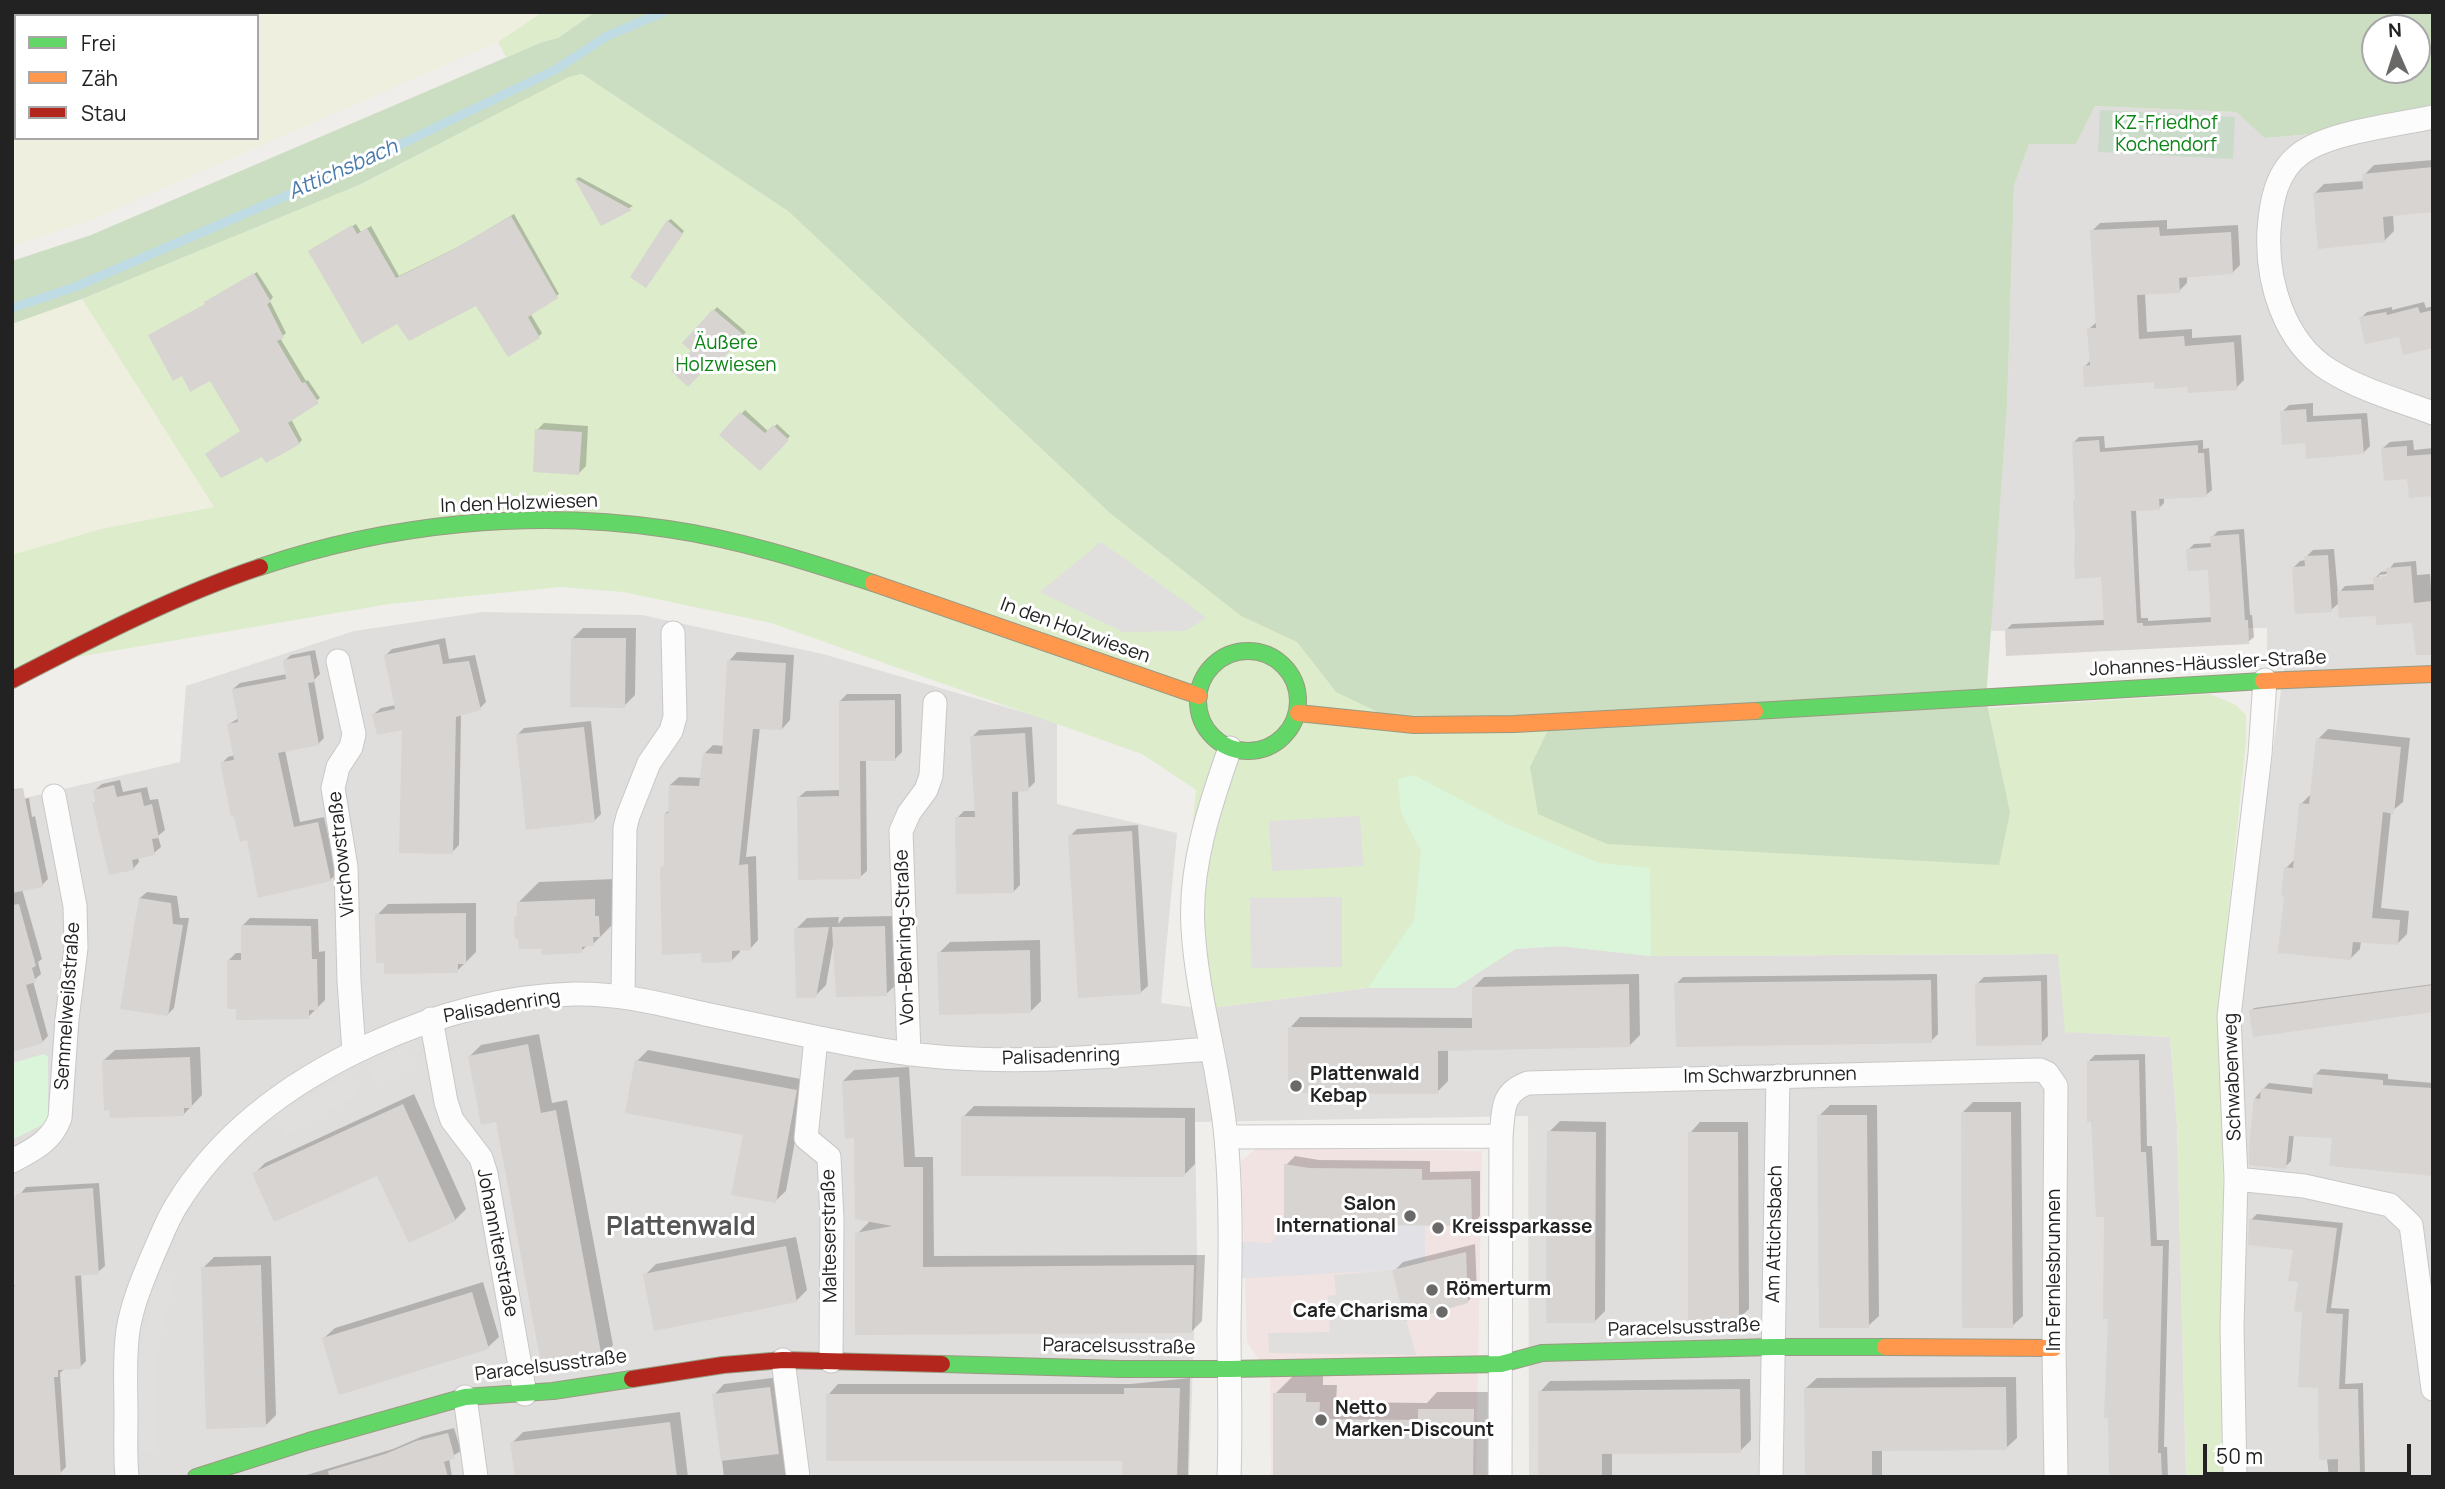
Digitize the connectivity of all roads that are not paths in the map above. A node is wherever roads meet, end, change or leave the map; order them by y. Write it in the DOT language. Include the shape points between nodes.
graph roads {
  1 [pos="2433,117"];
  2 [pos="2433,413"];
  3 [pos="673,633"];
  4 [pos="338,661"];
  5 [pos="2433,674"];
  6 [pos="12,680"];
  7 [pos="2265,680"];
  8 [pos="1199,696"];
  9 [pos="935,703"];
  10 [pos="1298,713"];
  11 [pos="1230,748"];
  12 [pos="54,796"];
  13 [pos="623,996"];
  14 [pos="431,1019"];
  15 [pos="816,1038"];
  16 [pos="1211,1049"];
  17 [pos="354,1052"];
  18 [pos="909,1054"];
  19 [pos="2040,1070"];
  20 [pos="1778,1076"];
  21 [pos="1501,1136"];
  22 [pos="1226,1137"];
  23 [pos="12,1161"];
  24 [pos="2236,1179"];
  25 [pos="2422,1223"];
  26 [pos="2428,1329"];
  27 [pos="1772,1347"];
  28 [pos="2054,1348"];
  29 [pos="783,1360"];
  30 [pos="831,1361"];
  31 [pos="1501,1364"];
  32 [pos="1229,1370"];
  33 [pos="2433,1389"];
  34 [pos="525,1394"];
  35 [pos="465,1397"];
  36 [pos="127,1477"];
  37 [pos="196,1477"];
  38 [pos="475,1477"];
  39 [pos="798,1477"];
  40 [pos="1229,1477"];
  41 [pos="1500,1477"];
  42 [pos="1771,1477"];
  43 [pos="2056,1477"];
  44 [pos="2235,1477"];
  1 -- 2 [label="street" via="2359,132 2302,152 2288,164 2278,184 2270,205 2269,236 2276,295 2290,328 2308,353 2362,387"];
  3 -- 13 [label="street" via="675,716 671,731 649,763 625,828"];
  4 -- 17 [label="street, Virchowstraße" via="354,734 333,788 346,867"];
  5 -- 7 [label="street, Johannes-Häussler-Straße"];
  6 -- 8 [label="street, In den Holzwiesen" via="170,602 277,561 355,540 442,526 528,520 616,522 734,543 835,570"];
  7 -- 10 [label="street, Johannes-Häussler-Straße" via="1514,724 1413,725"];
  7 -- 24 [label="street, Schwabenweg" via="2229,1016"];
  8 -- 10 [label="street" via="1199,687 1214,663 1237,651 1263,652 1278,659 1292,675 1299,696"];
  8 -- 11 [label="street" via="1199,713 1206,729"];
  9 -- 18 [label="street, Von-Behring-Straße" via="932,776 901,831"];
  10 -- 11 [label="street" via="1292,727 1265,749"];
  11 -- 16 [label="street" via="1214,793 1193,890 1193,928"];
  12 -- 23 [label="street, Semmelweißstraße" via="75,905 76,948 60,1118 55,1132"];
  13 -- 14 [label="street, Palisadenring" via="534,998"];
  13 -- 15 [label="street, Palisadenring"];
  14 -- 17 [label="street, Palisadenring"];
  14 -- 34 [label="street, Johanniterstraße" via="452,1120 481,1158 486,1174"];
  15 -- 18 [label="street, Palisadenring"];
  15 -- 30 [label="street, Malteserstraße" via="806,1138 829,1157"];
  16 -- 18 [label="street, Palisadenring" via="1047,1061"];
  16 -- 22 [label="street"];
  17 -- 36 [label="street, Palisadenring" via="300,1081 254,1115 212,1158 177,1205 139,1287 128,1331"];
  19 -- 20 [label="street, Im Schwarzbrunnen"];
  19 -- 28 [label="street, Im Fernlesbrunnen" via="2056,1086"];
  20 -- 21 [label="street, Im Schwarzbrunnen" via="1528,1083 1515,1088 1505,1100"];
  20 -- 27 [label="street, Am Attichsbach"];
  21 -- 22 [label="street"];
  21 -- 31 [label="street"];
  22 -- 32 [label="street"];
  24 -- 25 [label="street" via="2304,1186 2390,1205"];
  24 -- 44 [label="street, Schwabenweg" via="2232,1327"];
  25 -- 26 [label="street"];
  26 -- 33 [label="street"];
  27 -- 28 [label="street, Paracelsusstraße"];
  27 -- 31 [label="street, Paracelsusstraße" via="1542,1353"];
  27 -- 42 [label="street, Am Attichsbach"];
  28 -- 43 [label="street, Im Fernlesbrunnen"];
  29 -- 30 [label="street, Paracelsusstraße"];
  29 -- 34 [label="street, Paracelsusstraße"];
  29 -- 39 [label="street"];
  30 -- 32 [label="street, Paracelsusstraße"];
  31 -- 32 [label="street, Paracelsusstraße"];
  31 -- 41 [label="street"];
  32 -- 40 [label="street"];
  34 -- 35 [label="street, Paracelsusstraße"];
  35 -- 37 [label="street, Paracelsusstraße"];
  35 -- 38 [label="street"];
}
